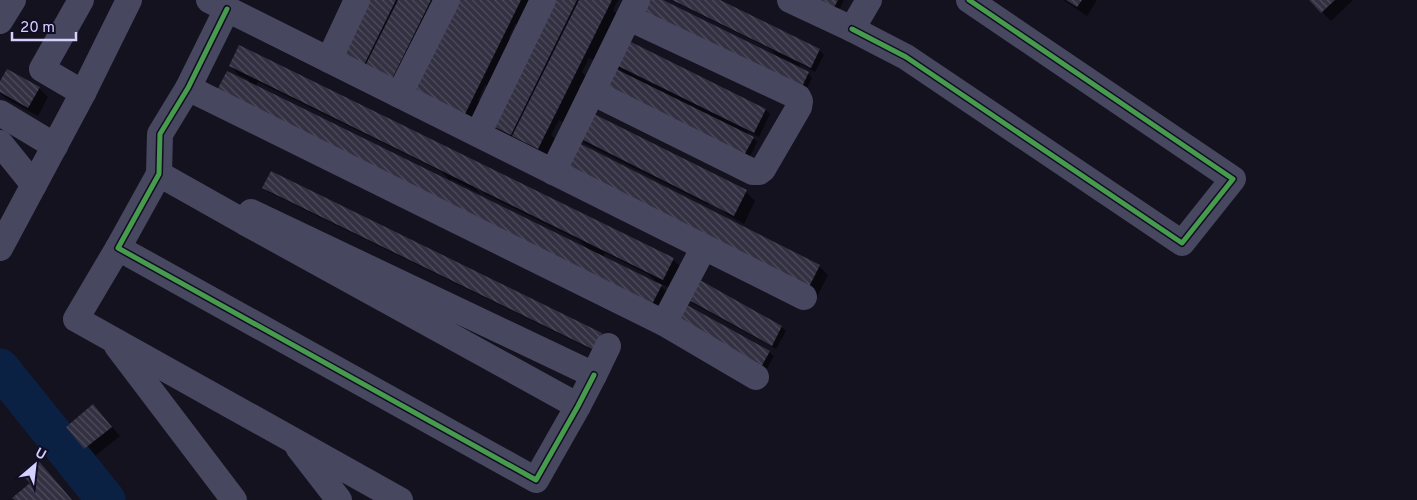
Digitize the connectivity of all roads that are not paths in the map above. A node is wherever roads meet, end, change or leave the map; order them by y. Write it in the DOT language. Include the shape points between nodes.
graph roads {
  1 [pos="13,0"];
  2 [pos="81,0"];
  3 [pos="357,0"];
  4 [pos="447,0"];
  5 [pos="543,0"];
  6 [pos="790,0"];
  7 [pos="870,0"];
  8 [pos="970,0"];
  9 [pos="122,3"];
  10 [pos="218,4"];
  11 [pos="633,9"];
  12 [pos="0,21"];
  13 [pos="852,29"];
  14 [pos="329,60"];
  15 [pos="188,88"];
  16 [pos="592,92"];
  17 [pos="83,93"];
  18 [pos="399,95"];
  19 [pos="0,113"];
  20 [pos="478,134"];
  21 [pos="0,143"];
  22 [pos="55,146"];
  23 [pos="553,172"];
  24 [pos="158,174"];
  25 [pos="34,185"];
  26 [pos="246,223"];
  27 [pos="704,247"];
  28 [pos="0,248"];
  29 [pos="118,248"];
  30 [pos="804,296"];
  31 [pos="664,323"];
  32 [pos="110,337"];
  33 [pos="608,346"];
  34 [pos="594,375"];
  35 [pos="756,377"];
  36 [pos="578,406"];
  37 [pos="291,439"];
  38 [pos="531,490"];
  39 [pos="234,500"];
  40 [pos="339,500"];
  41 [pos="400,500"];
  1 -- 12 [label="street"];
  2 -- 17 [label="street" via="42,69"];
  3 -- 14 [label="street"];
  4 -- 18 [label="street"];
  5 -- 20 [label="street"];
  6 -- 13 [label="street"];
  7 -- 13 [label="street"];
  8 -- 13 [label="street" via="1233,179 1182,243 906,57"];
  9 -- 17 [label="street"];
  10 -- 14 [label="street"];
  10 -- 15 [label="street"];
  11 -- 16 [label="street"];
  11 -- 16 [label="street" via="798,96 799,106 763,168 753,172"];
  14 -- 18 [label="street"];
  15 -- 24 [label="street" via="160,134"];
  15 -- 31 [label="street"];
  16 -- 23 [label="street"];
  17 -- 22 [label="street"];
  18 -- 20 [label="street"];
  19 -- 22 [label="street"];
  20 -- 23 [label="street"];
  21 -- 25 [label="street"];
  22 -- 25 [label="street"];
  23 -- 27 [label="street"];
  24 -- 26 [label="street"];
  24 -- 29 [label="street"];
  25 -- 28 [label="street"];
  26 -- 34 [label="street" via="252,212"];
  26 -- 36 [label="street"];
  27 -- 30 [label="street"];
  27 -- 31 [label="street"];
  29 -- 32 [label="street" via="76,318"];
  29 -- 38 [label="street"];
  31 -- 35 [label="street"];
  32 -- 37 [label="street"];
  32 -- 39 [label="street"];
  33 -- 34 [label="street"];
  34 -- 36 [label="street"];
  36 -- 38 [label="street"];
  37 -- 40 [label="street"];
  37 -- 41 [label="street"];
}
